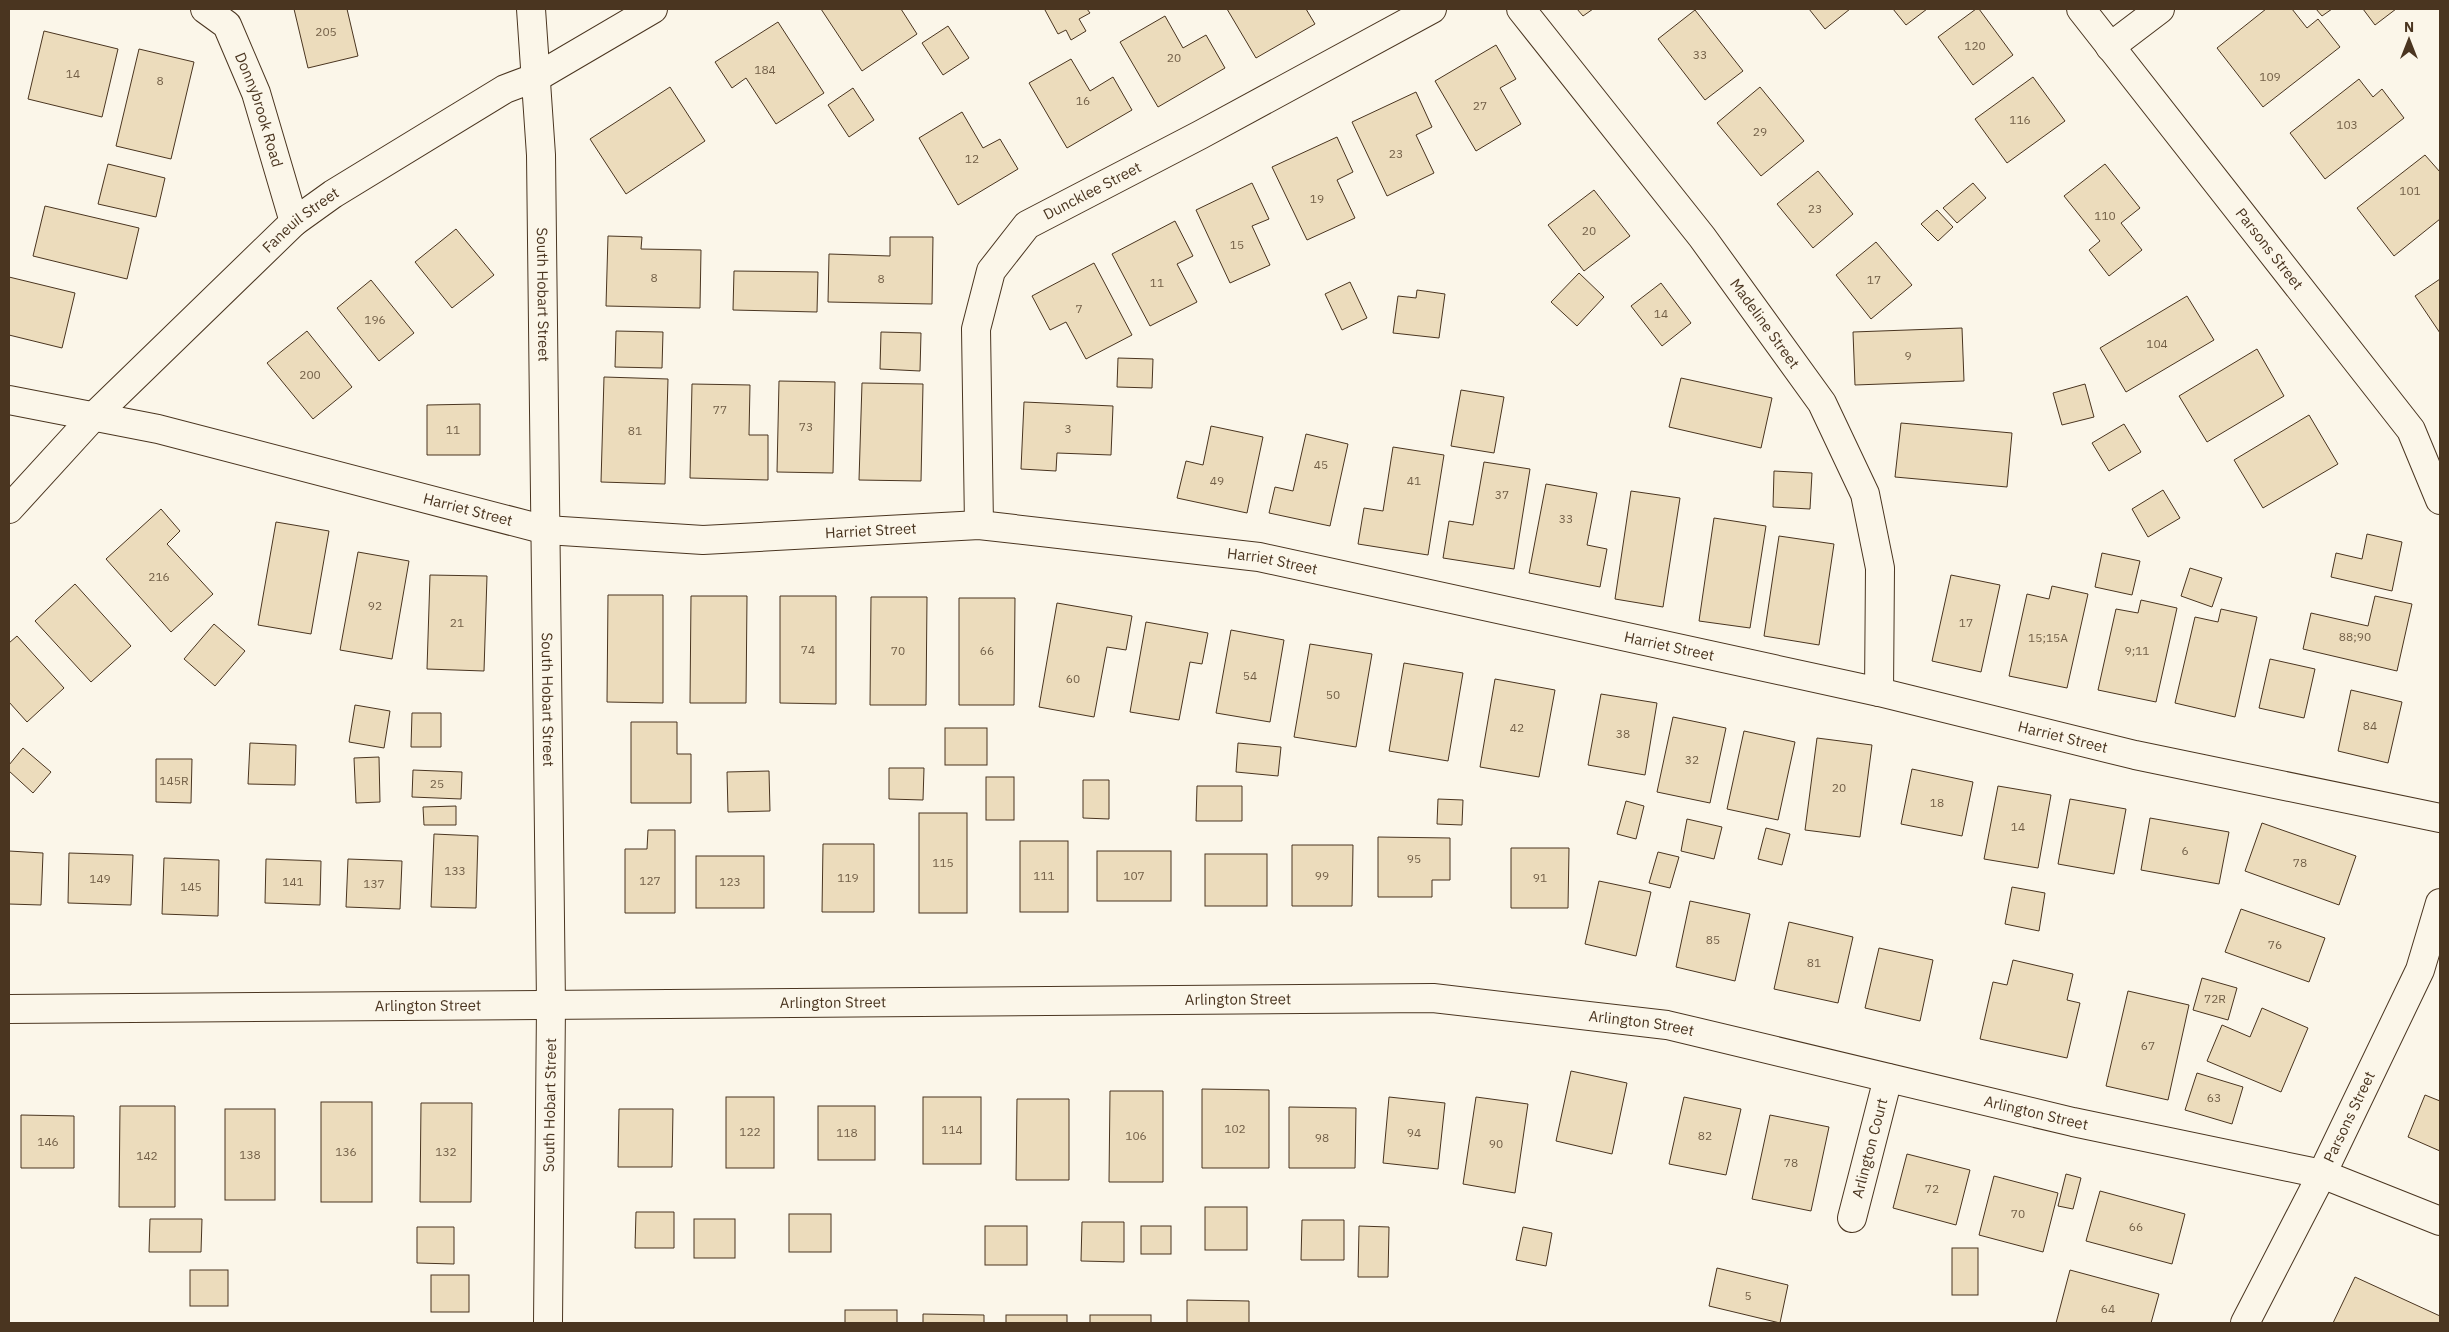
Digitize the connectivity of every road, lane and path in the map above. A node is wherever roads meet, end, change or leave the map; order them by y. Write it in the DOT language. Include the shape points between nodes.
graph roads {
  1 [pos="205,9"];
  2 [pos="531,9"];
  3 [pos="653,9"];
  4 [pos="1432,9"];
  5 [pos="1521,9"];
  6 [pos="2081,9"];
  7 [pos="2160,9"];
  8 [pos="2110,47"];
  9 [pos="537,77"];
  10 [pos="294,222"];
  11 [pos="9,400"];
  12 [pos="93,417"];
  13 [pos="2440,500"];
  14 [pos="9,509"];
  15 [pos="979,524"];
  16 [pos="546,530"];
  17 [pos="1879,692"];
  18 [pos="2440,818"];
  19 [pos="2440,903"];
  20 [pos="551,1005"];
  21 [pos="9,1009"];
  22 [pos="1888,1078"];
  23 [pos="2322,1174"];
  24 [pos="1852,1218"];
  25 [pos="2440,1221"];
  26 [pos="548,1323"];
  27 [pos="2245,1323"];
  1 -- 10 [label="street, Donnybrook Road" via="227,26 256,92"];
  2 -- 9 [label="street, South Hobart Street"];
  3 -- 9 [label="street, Faneuil Street"];
  4 -- 15 [label="street, Duncklee Street" via="1027,225 991,271 976,329"];
  5 -- 17 [label="street, Madeline Street" via="1702,236 1822,403 1865,494 1880,568"];
  6 -- 8 [label="street, Parsons Street"];
  7 -- 8 [label="street"];
  8 -- 13 [label="street, Parsons Street" via="2411,430"];
  9 -- 10 [label="street, Faneuil Street" via="505,89 333,194"];
  9 -- 16 [label="street, South Hobart Street"];
  10 -- 12 [label="street, Faneuil Street"];
  11 -- 12 [label="street, Harriet Street"];
  12 -- 14 [label="street, Faneuil Street"];
  12 -- 16 [label="street, Harriet Street" via="158,429"];
  15 -- 16 [label="street, Harriet Street" via="703,540"];
  15 -- 17 [label="street, Harriet Street" via="1259,557"];
  16 -- 20 [label="street, South Hobart Street"];
  17 -- 18 [label="street, Harriet Street" via="2135,755"];
  19 -- 23 [label="street, Parsons Street" via="2420,970"];
  20 -- 21 [label="street, Arlington Street"];
  20 -- 22 [label="street, Arlington Street" via="1433,998 1666,1025"];
  20 -- 26 [label="street, South Hobart Street"];
  22 -- 23 [label="street, Arlington Street" via="2073,1122"];
  22 -- 24 [label="street, Arlington Court"];
  23 -- 25 [label="street, Arlington Street"];
  23 -- 27 [label="street, Parsons Street"];
}
